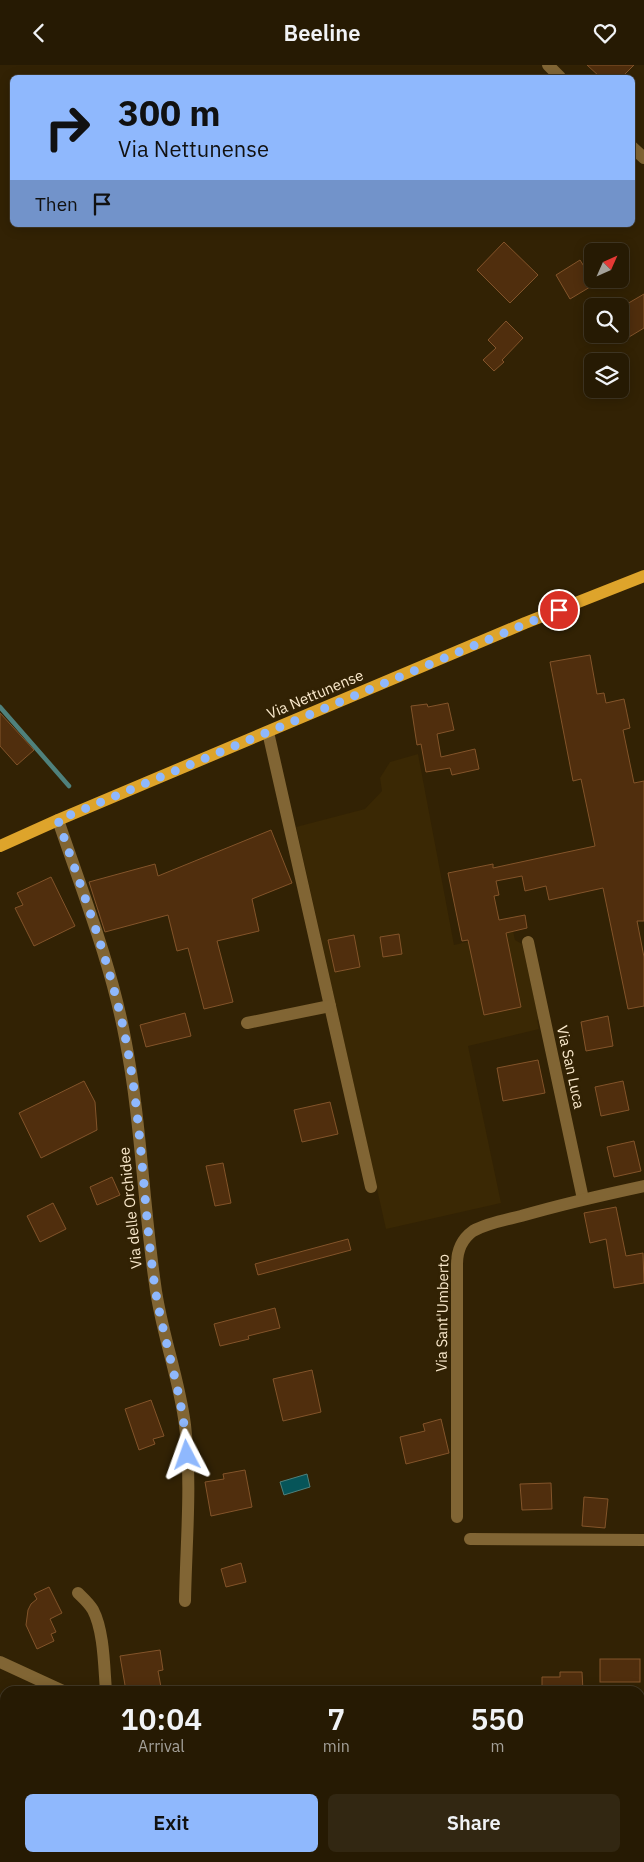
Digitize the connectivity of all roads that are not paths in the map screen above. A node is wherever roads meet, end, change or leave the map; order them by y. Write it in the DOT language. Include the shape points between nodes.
graph roads {
  1 [pos="548,65"];
  2 [pos="558,75"];
  3 [pos="644,576"];
  4 [pos="268,732"];
  5 [pos="58,820"];
  6 [pos="0,846"];
  7 [pos="528,942"];
  8 [pos="330,1006"];
  9 [pos="247,1023"];
  10 [pos="644,1186"];
  11 [pos="371,1187"];
  12 [pos="583,1199"];
  13 [pos="457,1517"];
  14 [pos="470,1539"];
  15 [pos="644,1540"];
  16 [pos="78,1593"];
  17 [pos="185,1601"];
  18 [pos="0,1662"];
  19 [pos="52,1686"];
  20 [pos="106,1686"];
  1 -- 2 [label="street"];
  3 -- 4 [label="main road, Via Nettunense"];
  4 -- 5 [label="main road, Via Nettunense"];
  4 -- 8 [label="street"];
  5 -- 6 [label="main road, Via Nettunense"];
  5 -- 17 [label="street, Via delle Orchidee" via="111,980 132,1072 157,1299 186,1436"];
  7 -- 12 [label="street, Via San Luca"];
  8 -- 9 [label="street"];
  8 -- 11 [label="street"];
  10 -- 12 [label="street, Via Sant'Umberto"];
  12 -- 13 [label="street, Via Sant'Umberto" via="483,1227 469,1235 460,1247 457,1264"];
  14 -- 15 [label="street"];
  16 -- 20 [label="street" via="90,1605 97,1620"];
  18 -- 19 [label="street"];
}
